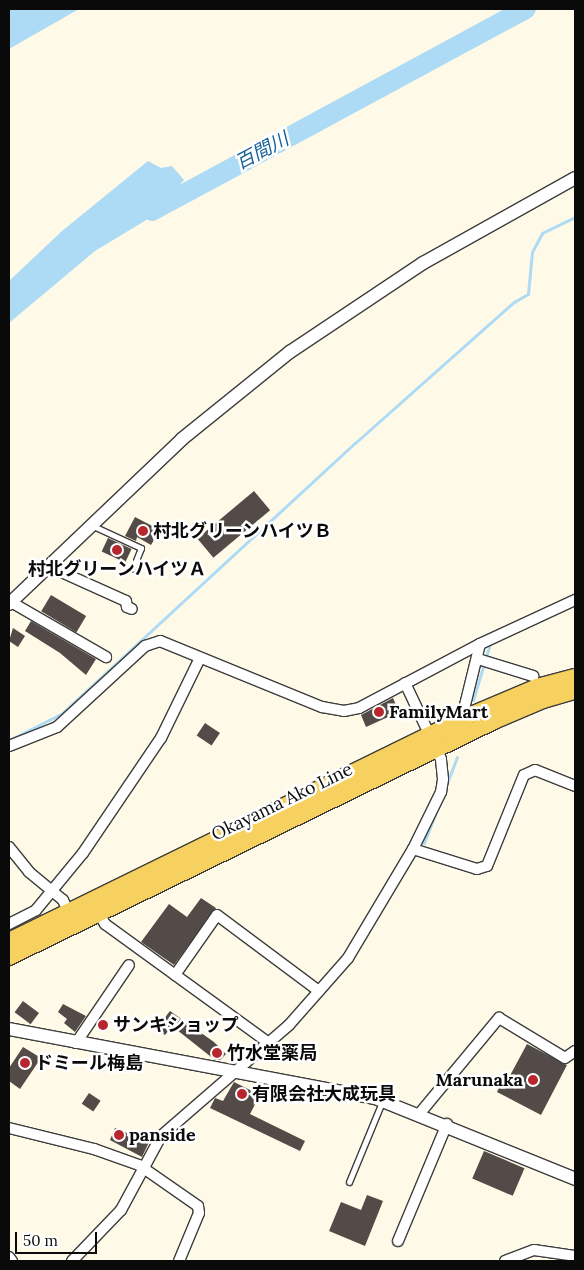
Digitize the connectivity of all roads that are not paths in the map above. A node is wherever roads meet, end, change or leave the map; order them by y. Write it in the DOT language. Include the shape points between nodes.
graph roads {
  1 [pos="575,178"];
  2 [pos="91,525"];
  3 [pos="48,566"];
  4 [pos="133,568"];
  5 [pos="575,600"];
  6 [pos="10,603"];
  7 [pos="132,609"];
  8 [pos="485,642"];
  9 [pos="106,657"];
  10 [pos="199,660"];
  11 [pos="482,660"];
  12 [pos="533,676"];
  13 [pos="575,677"];
  14 [pos="405,683"];
  15 [pos="575,691"];
  16 [pos="465,705"];
  17 [pos="430,735"];
  18 [pos="9,746"];
  19 [pos="437,750"];
  20 [pos="575,786"];
  21 [pos="9,847"];
  22 [pos="412,849"];
  23 [pos="54,893"];
  24 [pos="68,911"];
  25 [pos="98,912"];
  26 [pos="9,924"];
  27 [pos="9,941"];
  28 [pos="9,958"];
  29 [pos="130,965"];
  30 [pos="175,975"];
  31 [pos="319,991"];
  32 [pos="9,1029"];
  33 [pos="76,1043"];
  34 [pos="269,1043"];
  35 [pos="575,1051"];
  36 [pos="232,1072"];
  37 [pos="383,1100"];
  38 [pos="420,1113"];
  39 [pos="447,1124"];
  40 [pos="9,1128"];
  41 [pos="142,1167"];
  42 [pos="575,1179"];
  43 [pos="349,1182"];
  44 [pos="398,1242"];
  45 [pos="575,1256"];
  46 [pos="9,1257"];
  47 [pos="12,1261"];
  48 [pos="72,1261"];
  49 [pos="179,1261"];
  50 [pos="505,1261"];
  1 -- 2 [label="street" via="431,258 290,352 182,439"];
  2 -- 3 [label="street"];
  2 -- 4 [label="lane" via="141,548"];
  3 -- 6 [label="street"];
  3 -- 7 [label="street" via="126,601 127,607"];
  5 -- 8 [label="street"];
  6 -- 9 [label="street"];
  8 -- 11 [label="street"];
  8 -- 14 [label="street"];
  10 -- 14 [label="street" via="322,707 344,711 359,708"];
  10 -- 18 [label="street" via="160,641 145,646 57,727"];
  10 -- 23 [label="street" via="161,738"];
  11 -- 12 [label="street"];
  11 -- 16 [label="street"];
  13 -- 17 [label="main road, Okayama Ako Line" via="538,687"];
  14 -- 17 [label="street"];
  15 -- 19 [label="main road, Okayama Ako Line" via="542,700"];
  17 -- 19 [label="street"];
  17 -- 24 [label="main road, Okayama Ako Line"];
  19 -- 22 [label="street" via="442,767 441,792"];
  19 -- 25 [label="main road, Okayama Ako Line"];
  20 -- 22 [label="street" via="535,770 524,775 487,866 477,869"];
  21 -- 23 [label="street" via="29,872"];
  22 -- 31 [label="street" via="348,958"];
  23 -- 24 [label="street" via="63,900"];
  23 -- 26 [label="street" via="36,910"];
  24 -- 27 [label="main road, Okayama Ako Line"];
  25 -- 28 [label="main road, Okayama Ako Line"];
  25 -- 30 [label="street" via="105,924"];
  29 -- 33 [label="street"];
  30 -- 31 [label="street" via="217,915"];
  30 -- 34 [label="street"];
  31 -- 34 [label="street"];
  32 -- 33 [label="street"];
  33 -- 36 [label="street"];
  34 -- 36 [label="street"];
  35 -- 38 [label="street" via="565,1058 499,1018"];
  36 -- 37 [label="street"];
  36 -- 41 [label="street" via="161,1136"];
  37 -- 38 [label="street"];
  37 -- 43 [label="lane"];
  38 -- 39 [label="street"];
  39 -- 42 [label="street"];
  39 -- 44 [label="street"];
  40 -- 41 [label="street" via="94,1149"];
  41 -- 48 [label="street" via="121,1210"];
  41 -- 49 [label="street" via="198,1206 200,1214"];
  45 -- 50 [label="street" via="534,1250"];
  46 -- 47 [label="street"];
}
